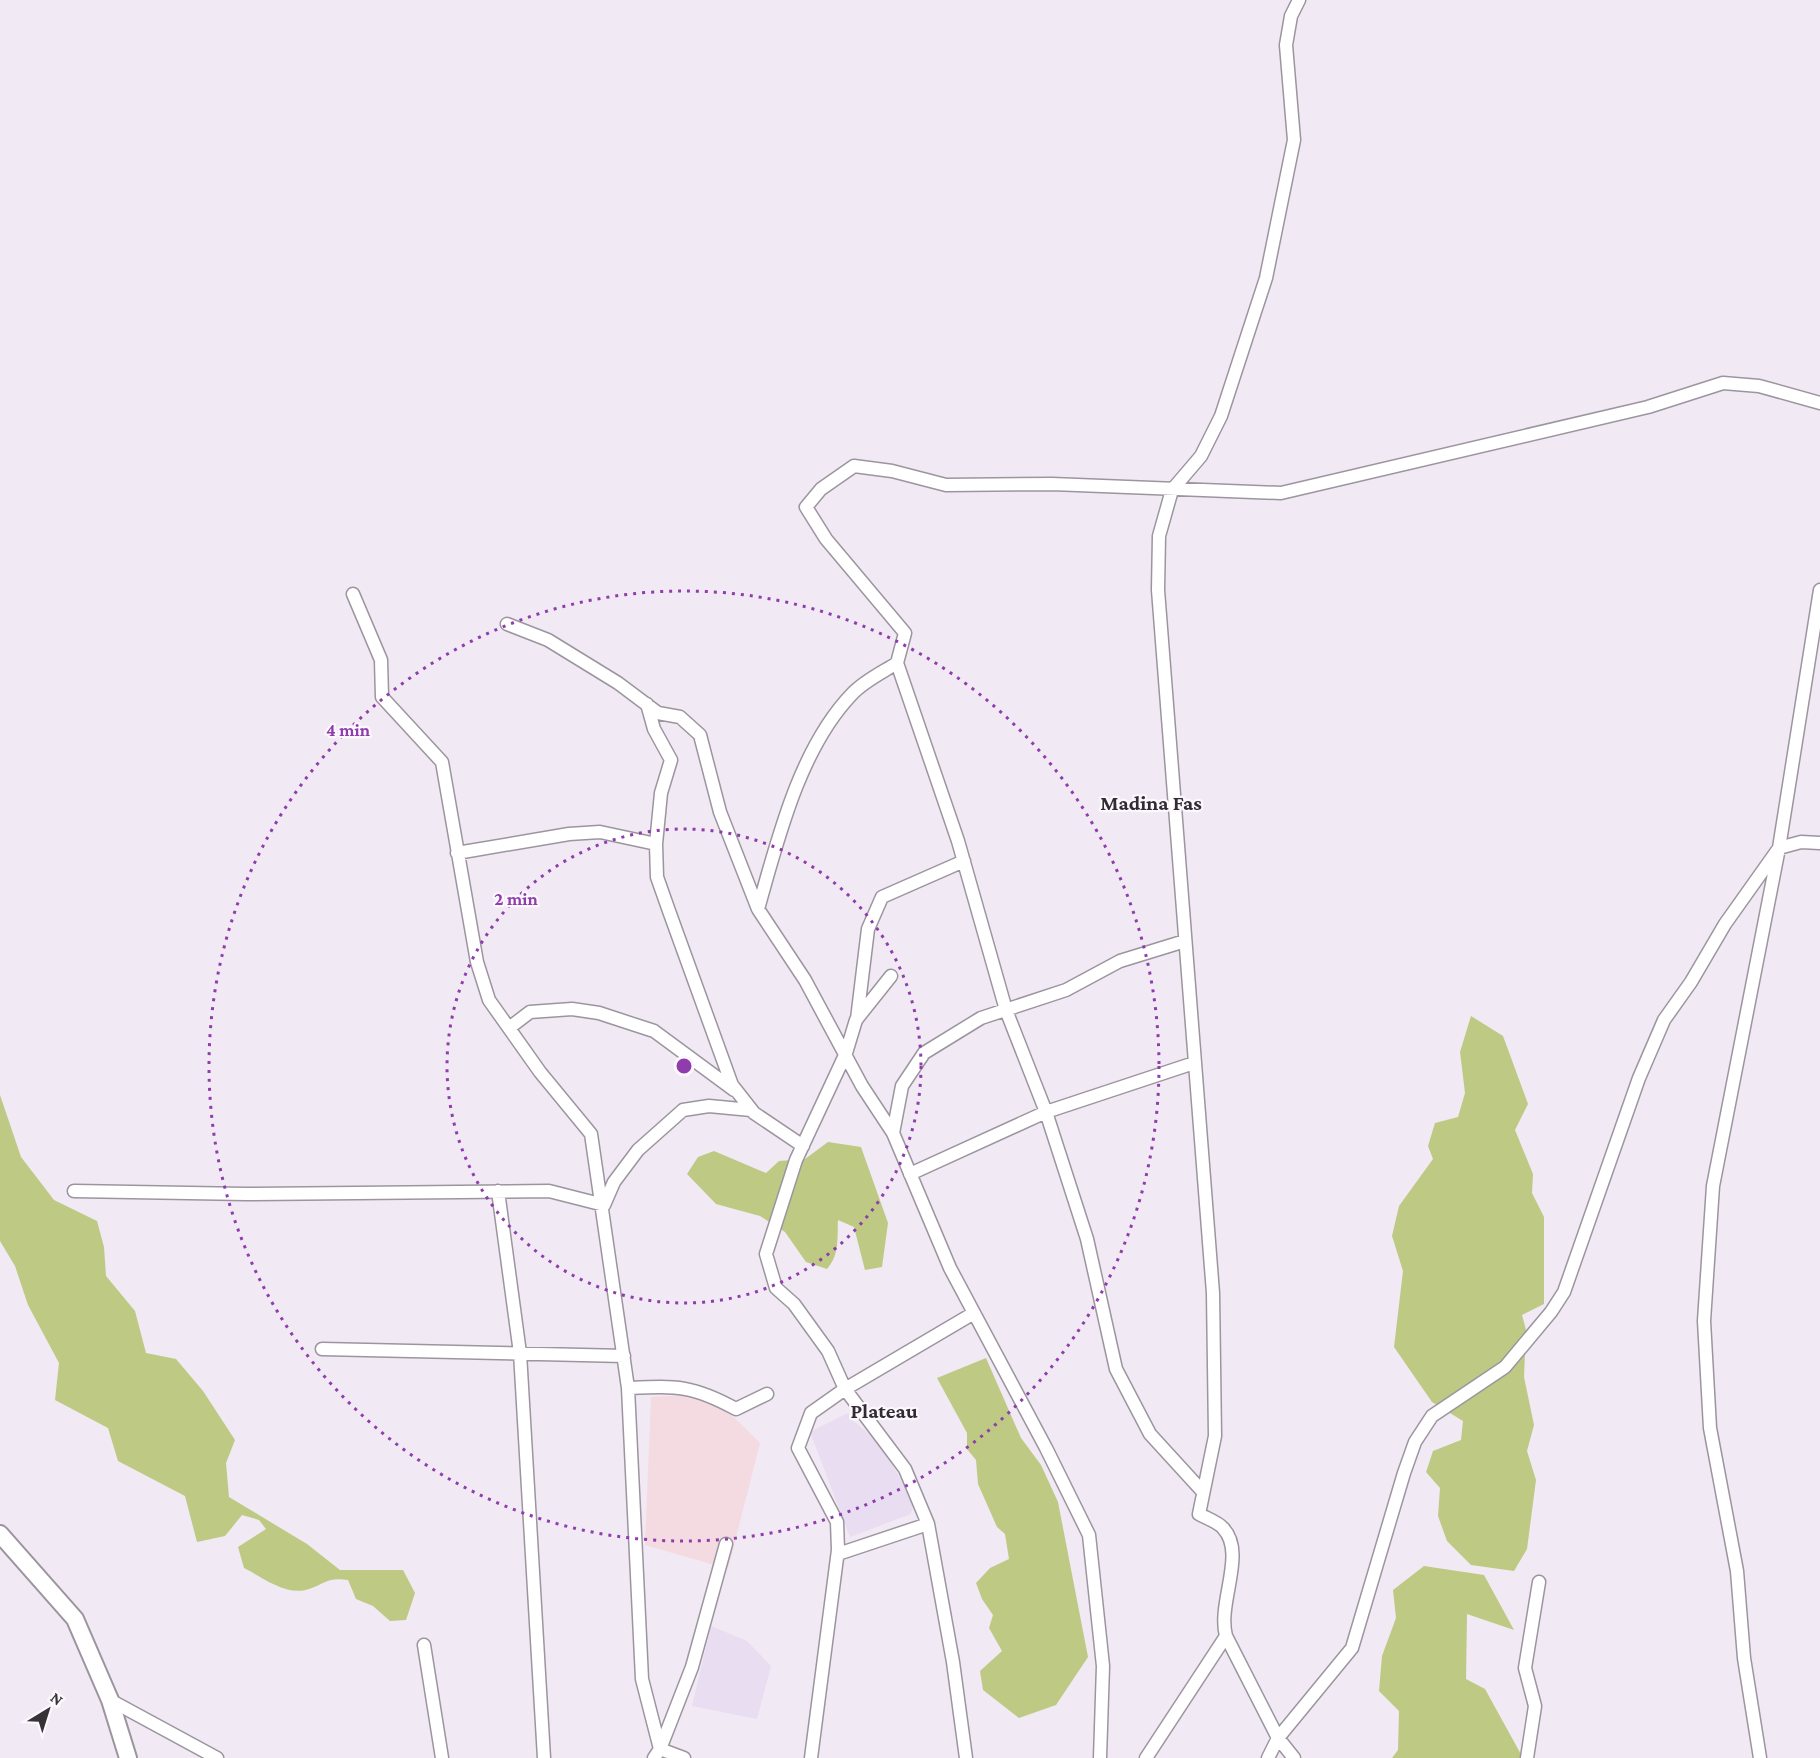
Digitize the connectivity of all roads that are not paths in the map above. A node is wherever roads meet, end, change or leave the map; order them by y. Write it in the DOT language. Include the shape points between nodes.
graph roads {
  1 [pos="1296,7"];
  2 [pos="1820,403"];
  3 [pos="1172,490"];
  4 [pos="1820,590"];
  5 [pos="353,594"];
  6 [pos="507,624"];
  7 [pos="897,663"];
  8 [pos="647,704"];
  9 [pos="1820,843"];
  10 [pos="656,844"];
  11 [pos="1779,848"];
  12 [pos="457,854"];
  13 [pos="964,861"];
  14 [pos="758,909"];
  15 [pos="1185,941"];
  16 [pos="891,976"];
  17 [pos="1006,1010"];
  18 [pos="856,1020"];
  19 [pos="509,1028"];
  20 [pos="846,1053"];
  21 [pos="1194,1063"];
  22 [pos="739,1094"];
  23 [pos="751,1110"];
  24 [pos="1046,1112"];
  25 [pos="893,1133"];
  26 [pos="803,1146"];
  27 [pos="910,1174"];
  28 [pos="74,1191"];
  29 [pos="498,1191"];
  30 [pos="604,1205"];
  31 [pos="974,1313"];
  32 [pos="322,1348"];
  33 [pos="520,1353"];
  34 [pos="624,1356"];
  35 [pos="628,1388"];
  36 [pos="845,1389"];
  37 [pos="767,1394"];
  38 [pos="1203,1491"];
  39 [pos="928,1524"];
  40 [pos="0,1534"];
  41 [pos="726,1544"];
  42 [pos="838,1554"];
  43 [pos="1539,1582"];
  44 [pos="1226,1636"];
  45 [pos="424,1645"];
  46 [pos="110,1700"];
  47 [pos="1278,1738"];
  48 [pos="657,1754"];
  49 [pos="128,1758"];
  50 [pos="217,1758"];
  51 [pos="442,1758"];
  52 [pos="544,1758"];
  53 [pos="684,1758"];
  54 [pos="811,1758"];
  55 [pos="966,1758"];
  56 [pos="1100,1758"];
  57 [pos="1146,1758"];
  58 [pos="1268,1758"];
  59 [pos="1294,1758"];
  60 [pos="1527,1758"];
  61 [pos="1760,1758"];
  1 -- 3 [label="street" via="1286,45 1294,140 1266,278 1221,416 1201,456"];
  2 -- 3 [label="street" via="1759,386 1723,383 1648,407 1281,493"];
  3 -- 7 [label="street" via="1052,484 946,485 854,466 820,489 806,507 826,539 905,633"];
  3 -- 15 [label="street" via="1159,536 1158,590"];
  4 -- 11 [label="street"];
  5 -- 12 [label="street" via="381,660 382,697 442,762"];
  6 -- 8 [label="street" via="548,640"];
  7 -- 13 [label="street"];
  7 -- 14 [label="street" via="853,692 834,716 798,779"];
  8 -- 10 [label="street" via="654,729 671,760 661,793"];
  8 -- 14 [label="street" via="658,713 680,717 700,735 720,812"];
  9 -- 11 [label="street" via="1801,842"];
  10 -- 12 [label="street" via="590,832"];
  10 -- 22 [label="street" via="657,877 732,1085"];
  11 -- 47 [label="street" via="1664,1020 1639,1078 1564,1292 1505,1366 1426,1424 1404,1473 1352,1648"];
  11 -- 61 [label="street" via="1713,1186 1704,1321 1710,1428 1737,1571 1744,1658"];
  12 -- 19 [label="street" via="477,963 489,1000"];
  13 -- 17 [label="street"];
  13 -- 18 [label="street" via="882,897 868,928"];
  14 -- 20 [label="street" via="805,980"];
  15 -- 17 [label="street" via="1120,961 1066,990"];
  15 -- 21 [label="street"];
  16 -- 18 [label="street"];
  17 -- 24 [label="street"];
  17 -- 25 [label="street" via="981,1018 924,1053 902,1086"];
  18 -- 20 [label="street"];
  19 -- 22 [label="street" via="530,1012 572,1009 599,1013 654,1031"];
  19 -- 30 [label="street" via="591,1134"];
  20 -- 25 [label="street"];
  20 -- 26 [label="street"];
  21 -- 24 [label="street"];
  21 -- 38 [label="street" via="1213,1293 1215,1436"];
  22 -- 23 [label="street"];
  23 -- 26 [label="street"];
  23 -- 30 [label="street" via="709,1106 683,1110 638,1150 614,1182"];
  24 -- 27 [label="street"];
  24 -- 38 [label="street" via="1087,1239 1116,1370 1150,1434"];
  25 -- 27 [label="street"];
  26 -- 36 [label="street" via="766,1254 776,1288 794,1304 828,1351"];
  27 -- 31 [label="street"];
  28 -- 29 [label="street"];
  29 -- 30 [label="street" via="549,1191"];
  29 -- 33 [label="street"];
  30 -- 34 [label="street"];
  31 -- 36 [label="street"];
  31 -- 56 [label="street" via="1089,1535 1103,1666"];
  32 -- 33 [label="street"];
  33 -- 34 [label="street"];
  33 -- 52 [label="street"];
  34 -- 35 [label="street"];
  35 -- 37 [label="street" via="671,1386 705,1392 736,1409"];
  35 -- 48 [label="street" via="642,1678"];
  36 -- 39 [label="street" via="905,1469"];
  36 -- 42 [label="street" via="811,1413 798,1448 837,1522"];
  38 -- 44 [label="street" via="1199,1514 1223,1528 1233,1547 1222,1622"];
  39 -- 42 [label="street"];
  39 -- 55 [label="street"];
  40 -- 46 [label="street" via="75,1618"];
  41 -- 48 [label="street" via="692,1667"];
  42 -- 54 [label="street"];
  43 -- 60 [label="street" via="1525,1668 1535,1706"];
  44 -- 47 [label="street"];
  44 -- 57 [label="street"];
  45 -- 51 [label="street"];
  46 -- 49 [label="street"];
  46 -- 50 [label="street"];
  47 -- 58 [label="street"];
  47 -- 59 [label="street"];
  48 -- 53 [label="street"];
}
